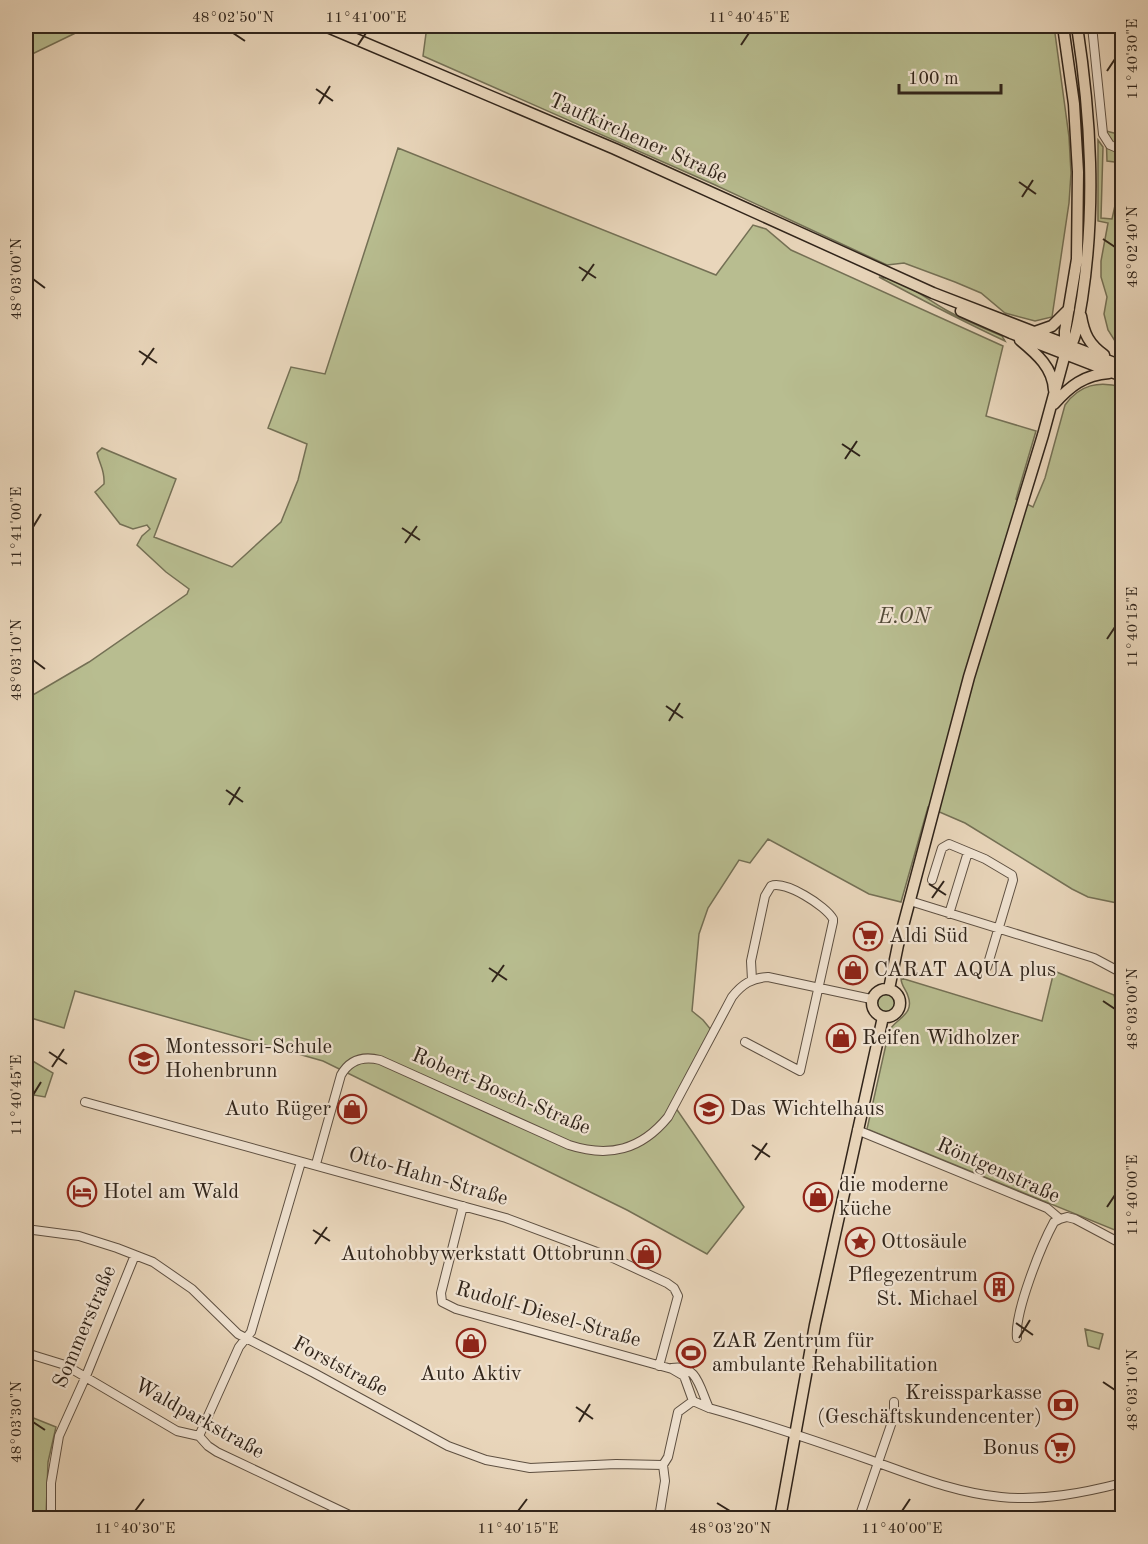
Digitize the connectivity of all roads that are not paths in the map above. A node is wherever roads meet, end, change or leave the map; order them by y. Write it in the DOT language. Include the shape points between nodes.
graph roads {
  1 [pos="325,26"];
  2 [pos="1063,26"];
  3 [pos="1077,26"];
  4 [pos="1092,26"];
  5 [pos="1122,150"];
  6 [pos="933,293"];
  7 [pos="1075,309"];
  8 [pos="1035,332"];
  9 [pos="1011,333"];
  10 [pos="1067,348"];
  11 [pos="1118,370"];
  12 [pos="1054,395"];
  13 [pos="1051,406"];
  14 [pos="968,852"];
  15 [pos="932,880"];
  16 [pos="910,902"];
  17 [pos="949,914"];
  18 [pos="998,930"];
  19 [pos="987,967"];
  20 [pos="1122,973"];
  21 [pos="752,980"];
  22 [pos="819,988"];
  23 [pos="889,989"];
  24 [pos="872,999"];
  25 [pos="883,1017"];
  26 [pos="745,1042"];
  27 [pos="85,1102"];
  28 [pos="857,1130"];
  29 [pos="301,1162"];
  30 [pos="316,1164"];
  31 [pos="463,1206"];
  32 [pos="1060,1219"];
  33 [pos="26,1229"];
  34 [pos="1122,1244"];
  35 [pos="135,1255"];
  36 [pos="245,1338"];
  37 [pos="1017,1338"];
  38 [pos="26,1353"];
  39 [pos="659,1366"];
  40 [pos="672,1368"];
  41 [pos="86,1376"];
  42 [pos="693,1401"];
  43 [pos="894,1402"];
  44 [pos="709,1408"];
  45 [pos="795,1434"];
  46 [pos="199,1436"];
  47 [pos="878,1463"];
  48 [pos="663,1465"];
  49 [pos="1122,1483"];
  50 [pos="331,1508"];
  51 [pos="51,1518"];
  52 [pos="328,1518"];
  53 [pos="356,1518"];
  54 [pos="659,1518"];
  55 [pos="780,1518"];
  56 [pos="859,1518"];
  1 -- 6 [label="main road, Taufkirchener Straße" via="605,145"];
  2 -- 7 [label="main road" via="1078,172"];
  3 -- 7 [label="main road" via="1092,175 1088,258"];
  4 -- 5 [label="street" via="1103,134 1110,145"];
  6 -- 8 [label="main road, Taufkirchener Straße"];
  6 -- 9 [label="main road, Taufkirchener Straße" via="954,308"];
  7 -- 8 [label="main road" via="1052,326"];
  7 -- 10 [label="main road"];
  7 -- 11 [label="main road" via="1089,343"];
  8 -- 10 [label="main road, Taufkirchener Straße"];
  9 -- 10 [label="main road, Taufkirchener Straße"];
  9 -- 12 [label="main road" via="1047,368"];
  10 -- 11 [label="main road"];
  10 -- 12 [label="main road"];
  11 -- 13 [label="main road" via="1079,380"];
  12 -- 13 [label="main road"];
  13 -- 16 [label="main road" via="969,677"];
  14 -- 15 [label="street" via="944,845"];
  14 -- 17 [label="street"];
  14 -- 18 [label="street" via="1012,875"];
  16 -- 17 [label="street"];
  16 -- 23 [label="main road"];
  17 -- 18 [label="street"];
  18 -- 19 [label="street"];
  18 -- 20 [label="street" via="1094,958"];
  21 -- 22 [label="street" via="768,977"];
  21 -- 22 [label="street" via="751,961 765,896 771,886 781,884 820,904 833,919"];
  21 -- 30 [label="street, Robert-Bosch-Straße" via="732,997 668,1117 650,1136 631,1146 601,1152 569,1145 380,1060 364,1057 350,1064 341,1075"];
  22 -- 24 [label="street"];
  22 -- 26 [label="street" via="800,1071"];
  23 -- 24 [label="main road" via="880,989"];
  23 -- 25 [label="main road" via="898,995 900,1006 894,1015"];
  24 -- 25 [label="main road" via="873,1011"];
  25 -- 28 [label="main road"];
  27 -- 29 [label="street, Otto-Hahn-Straße"];
  28 -- 32 [label="street, Röntgenstraße" via="1047,1208"];
  28 -- 45 [label="main road"];
  29 -- 30 [label="street, Otto-Hahn-Straße"];
  29 -- 36 [label="street" via="251,1332"];
  30 -- 31 [label="street, Otto-Hahn-Straße"];
  31 -- 39 [label="street, Otto-Hahn-Straße" via="574,1242 674,1288 678,1296"];
  31 -- 39 [label="street, Rudolf-Diesel-Straße" via="441,1293 446,1306"];
  32 -- 34 [label="street, Röntgenstraße" via="1075,1220"];
  32 -- 37 [label="street" via="1054,1222 1041,1252 1016,1325"];
  33 -- 35 [label="street, Forststraße" via="79,1236"];
  35 -- 36 [label="street, Forststraße" via="180,1280"];
  35 -- 41 [label="street, Sommerstraße"];
  36 -- 46 [label="street"];
  36 -- 48 [label="street, Forststraße" via="448,1446 486,1460 530,1468"];
  38 -- 41 [label="street, Waldparkstraße"];
  39 -- 40 [label="street, Rudolf-Diesel-Straße"];
  40 -- 42 [label="street" via="684,1376"];
  40 -- 44 [label="street, Rudolf-Diesel-Straße" via="691,1371"];
  41 -- 46 [label="street, Waldparkstraße" via="182,1434"];
  41 -- 51 [label="street, Sommerstraße" via="59,1436 51,1483"];
  42 -- 44 [label="street"];
  42 -- 48 [label="street" via="678,1412"];
  43 -- 47 [label="street" via="894,1416"];
  44 -- 45 [label="street"];
  45 -- 47 [label="street"];
  45 -- 55 [label="main road"];
  46 -- 50 [label="street, Waldparkstraße" via="217,1452"];
  47 -- 49 [label="street" via="950,1488 1001,1497 1064,1495"];
  47 -- 56 [label="street"];
  48 -- 54 [label="street" via="665,1481"];
  50 -- 52 [label="street"];
  50 -- 53 [label="street, Waldparkstraße"];
}
